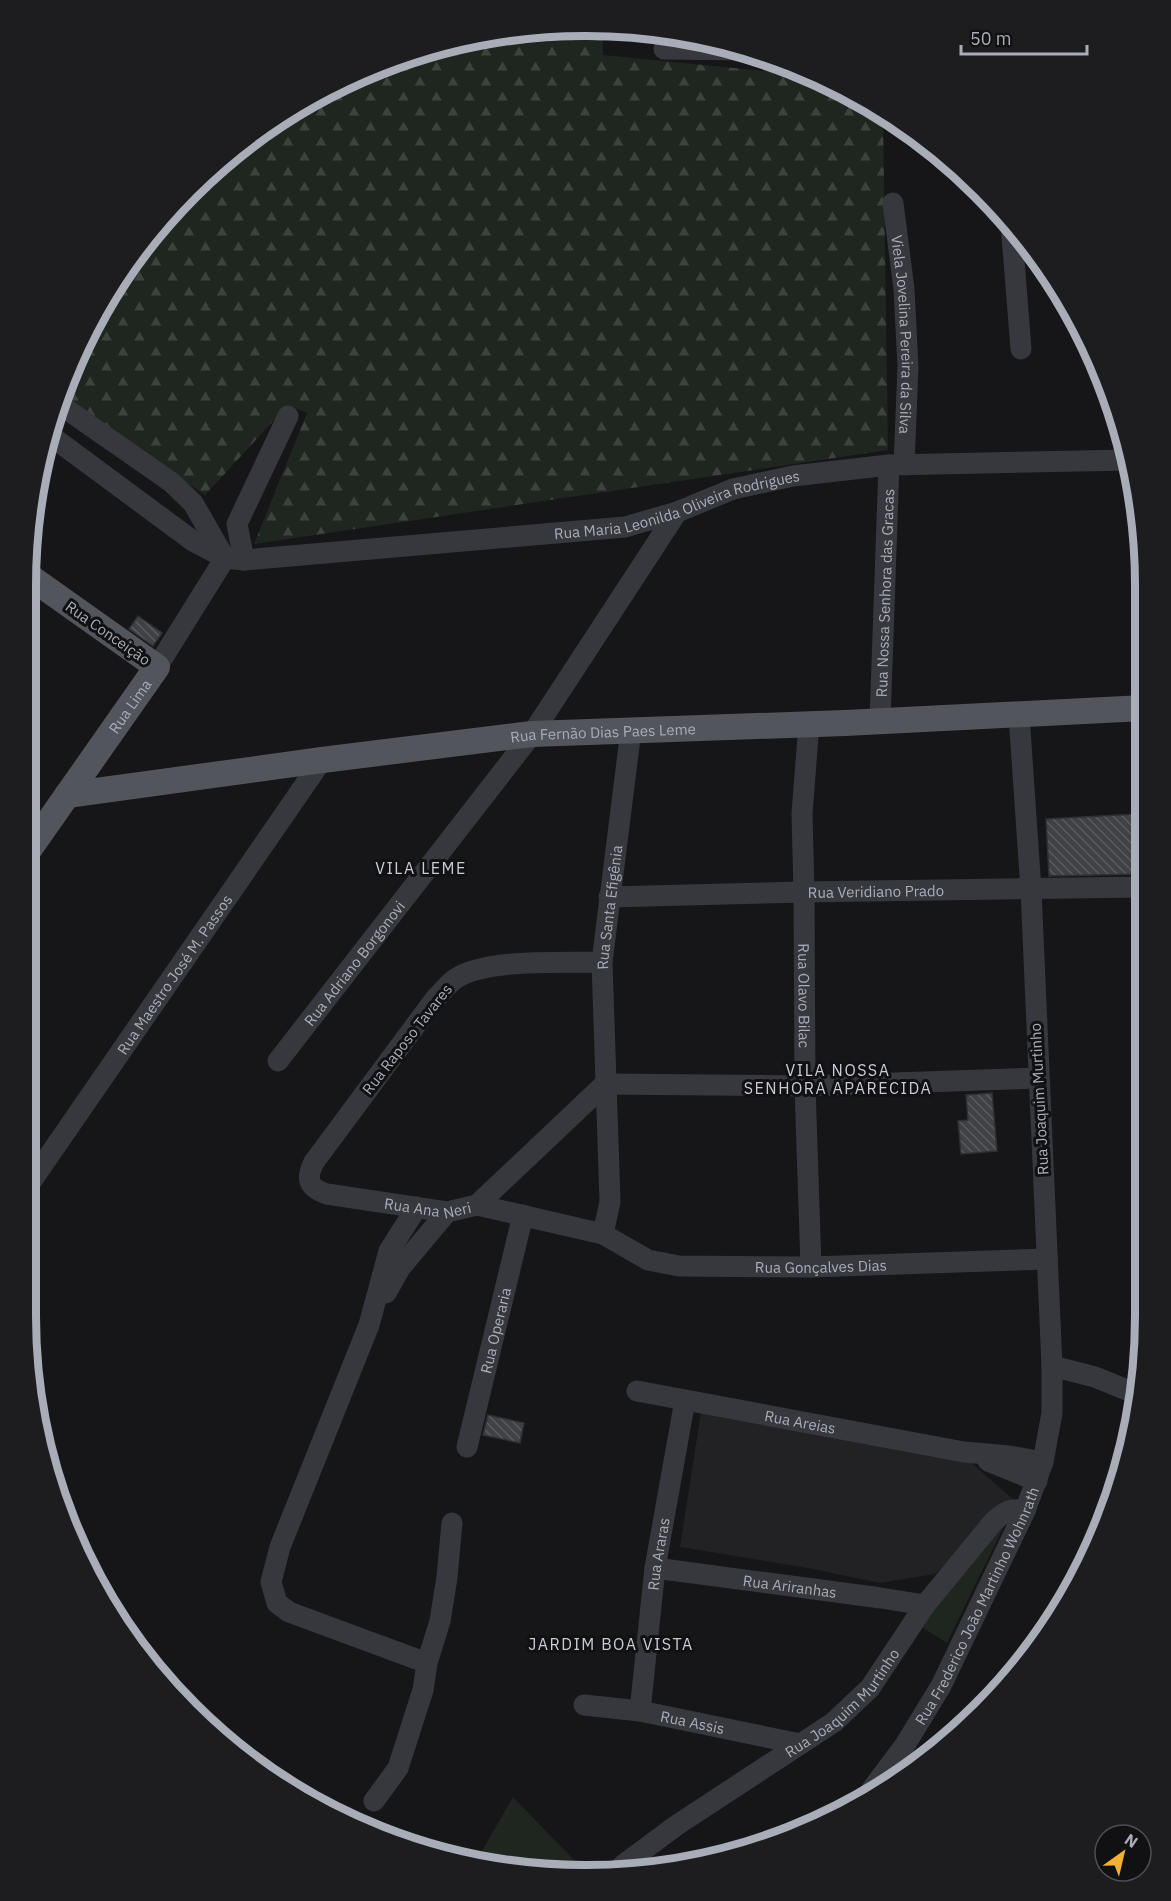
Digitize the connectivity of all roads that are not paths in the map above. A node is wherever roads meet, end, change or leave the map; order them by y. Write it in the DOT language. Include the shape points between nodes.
graph roads {
  1 [pos="664,49"];
  2 [pos="704,49"];
  3 [pos="893,203"];
  4 [pos="1012,240"];
  5 [pos="1021,349"];
  6 [pos="65,408"];
  7 [pos="288,416"];
  8 [pos="56,440"];
  9 [pos="1120,460"];
  10 [pos="897,465"];
  11 [pos="677,512"];
  12 [pos="234,559"];
  13 [pos="36,581"];
  14 [pos="157,668"];
  15 [pos="1135,709"];
  16 [pos="1019,715"];
  17 [pos="880,721"];
  18 [pos="809,724"];
  19 [pos="631,730"];
  20 [pos="532,734"];
  21 [pos="322,760"];
  22 [pos="67,795"];
  23 [pos="36,840"];
  24 [pos="1135,887"];
  25 [pos="1031,890"];
  26 [pos="804,892"];
  27 [pos="609,897"];
  28 [pos="602,963"];
  29 [pos="278,1061"];
  30 [pos="1038,1078"];
  31 [pos="604,1084"];
  32 [pos="805,1086"];
  33 [pos="314,1162"];
  34 [pos="36,1175"];
  35 [pos="477,1205"];
  36 [pos="417,1207"];
  37 [pos="447,1212"];
  38 [pos="523,1215"];
  39 [pos="603,1234"];
  40 [pos="1047,1259"];
  41 [pos="811,1267"];
  42 [pos="369,1325"];
  43 [pos="1052,1366"];
  44 [pos="637,1391"];
  45 [pos="1129,1391"];
  46 [pos="685,1400"];
  47 [pos="467,1447"];
  48 [pos="1040,1472"];
  49 [pos="1025,1511"];
  50 [pos="452,1523"];
  51 [pos="655,1568"];
  52 [pos="925,1605"];
  53 [pos="427,1663"];
  54 [pos="584,1705"];
  55 [pos="640,1712"];
  56 [pos="800,1744"];
  57 [pos="879,1779"];
  58 [pos="374,1801"];
  59 [pos="625,1864"];
  1 -- 2 [label="street"];
  3 -- 10 [label="street, Viela Jovelina Pereira da Silva" via="904,289 908,367"];
  4 -- 5 [label="street"];
  6 -- 12 [label="street" via="171,482 193,503"];
  7 -- 12 [label="street" via="237,524"];
  8 -- 12 [label="street" via="192,541"];
  9 -- 10 [label="street, Rua Maria Leonilda Oliveira Rodrigues"];
  10 -- 11 [label="street, Rua Maria Leonilda Oliveira Rodrigues" via="763,482 733,489"];
  10 -- 17 [label="street, Rua Nossa Senhora das Gracas"];
  11 -- 12 [label="street, Rua Maria Leonilda Oliveira Rodrigues" via="625,527"];
  11 -- 20 [label="street, Rua Adriano Borgonovi"];
  12 -- 14 [label="street, Rua Lima"];
  13 -- 14 [label="main road, Rua Conceição"];
  14 -- 22 [label="main road, Rua Lima"];
  15 -- 16 [label="main road, Rua Fernão Dias Paes Leme"];
  16 -- 17 [label="main road, Rua Fernão Dias Paes Leme"];
  16 -- 25 [label="street, Rua Joaquim Murtinho"];
  17 -- 18 [label="main road, Rua Fernão Dias Paes Leme"];
  18 -- 19 [label="main road, Rua Fernão Dias Paes Leme"];
  18 -- 26 [label="street, Rua Olavo Bilac" via="802,813"];
  19 -- 20 [label="main road, Rua Fernão Dias Paes Leme"];
  19 -- 27 [label="street, Rua Santa Efigênia"];
  20 -- 21 [label="main road, Rua Fernão Dias Paes Leme"];
  20 -- 29 [label="street, Rua Adriano Borgonovi"];
  21 -- 22 [label="main road, Rua Fernão Dias Paes Leme"];
  21 -- 34 [label="street, Rua Maestro José M. Passos"];
  22 -- 23 [label="main road, Rua Lima"];
  24 -- 25 [label="street, Rua Veridiano Prado"];
  25 -- 26 [label="street, Rua Veridiano Prado"];
  25 -- 30 [label="street, Rua Joaquim Murtinho"];
  26 -- 27 [label="street, Rua Veridiano Prado"];
  26 -- 32 [label="street, Rua Olavo Bilac"];
  27 -- 28 [label="street, Rua Santa Efigênia"];
  28 -- 31 [label="street, Rua Santa Efigênia"];
  28 -- 33 [label="street, Rua Raposo Tavares" via="497,965 475,969 455,979 435,999"];
  30 -- 32 [label="street"];
  30 -- 40 [label="street, Rua Joaquim Murtinho"];
  31 -- 32 [label="street"];
  31 -- 35 [label="street"];
  31 -- 39 [label="street, Rua Santa Efigênia" via="610,1202"];
  32 -- 41 [label="street, Rua Olavo Bilac"];
  33 -- 36 [label="street, Rua Ana Neri" via="310,1184 317,1190"];
  35 -- 37 [label="street, Rua Ana Neri"];
  35 -- 38 [label="street, Rua Ana Neri"];
  36 -- 37 [label="street, Rua Ana Neri"];
  36 -- 42 [label="street" via="389,1251"];
  37 -- 42 [label="street" via="400,1268"];
  38 -- 39 [label="street, Rua Ana Neri"];
  38 -- 47 [label="street, Rua Operaria"];
  39 -- 41 [label="street, Rua Gonçalves Dias" via="648,1260 679,1266"];
  40 -- 41 [label="street, Rua Gonçalves Dias"];
  40 -- 43 [label="street, Rua Joaquim Murtinho"];
  42 -- 53 [label="street" via="280,1547 271,1582 277,1603 289,1612"];
  43 -- 45 [label="street"];
  43 -- 48 [label="street, Rua Joaquim Murtinho" via="1052,1413"];
  44 -- 46 [label="street, Rua Areias"];
  46 -- 48 [label="street, Rua Areias" via="964,1452 1009,1456"];
  46 -- 51 [label="street, Rua Araras"];
  48 -- 49 [label="street, Rua Frederico João Martinho Wohnrath"];
  49 -- 52 [label="street, Rua Joaquim Murtinho" via="1005,1511 994,1521"];
  49 -- 57 [label="street, Rua Frederico João Martinho Wohnrath" via="941,1686"];
  50 -- 53 [label="street" via="440,1621"];
  51 -- 52 [label="street, Rua Ariranhas"];
  51 -- 55 [label="street, Rua Araras"];
  52 -- 56 [label="street, Rua Joaquim Murtinho" via="870,1688 834,1722"];
  53 -- 58 [label="street" via="423,1690 398,1768"];
  54 -- 55 [label="street, Rua Assis"];
  55 -- 56 [label="street, Rua Assis"];
  56 -- 59 [label="street, Rua Joaquim Murtinho"];
}
